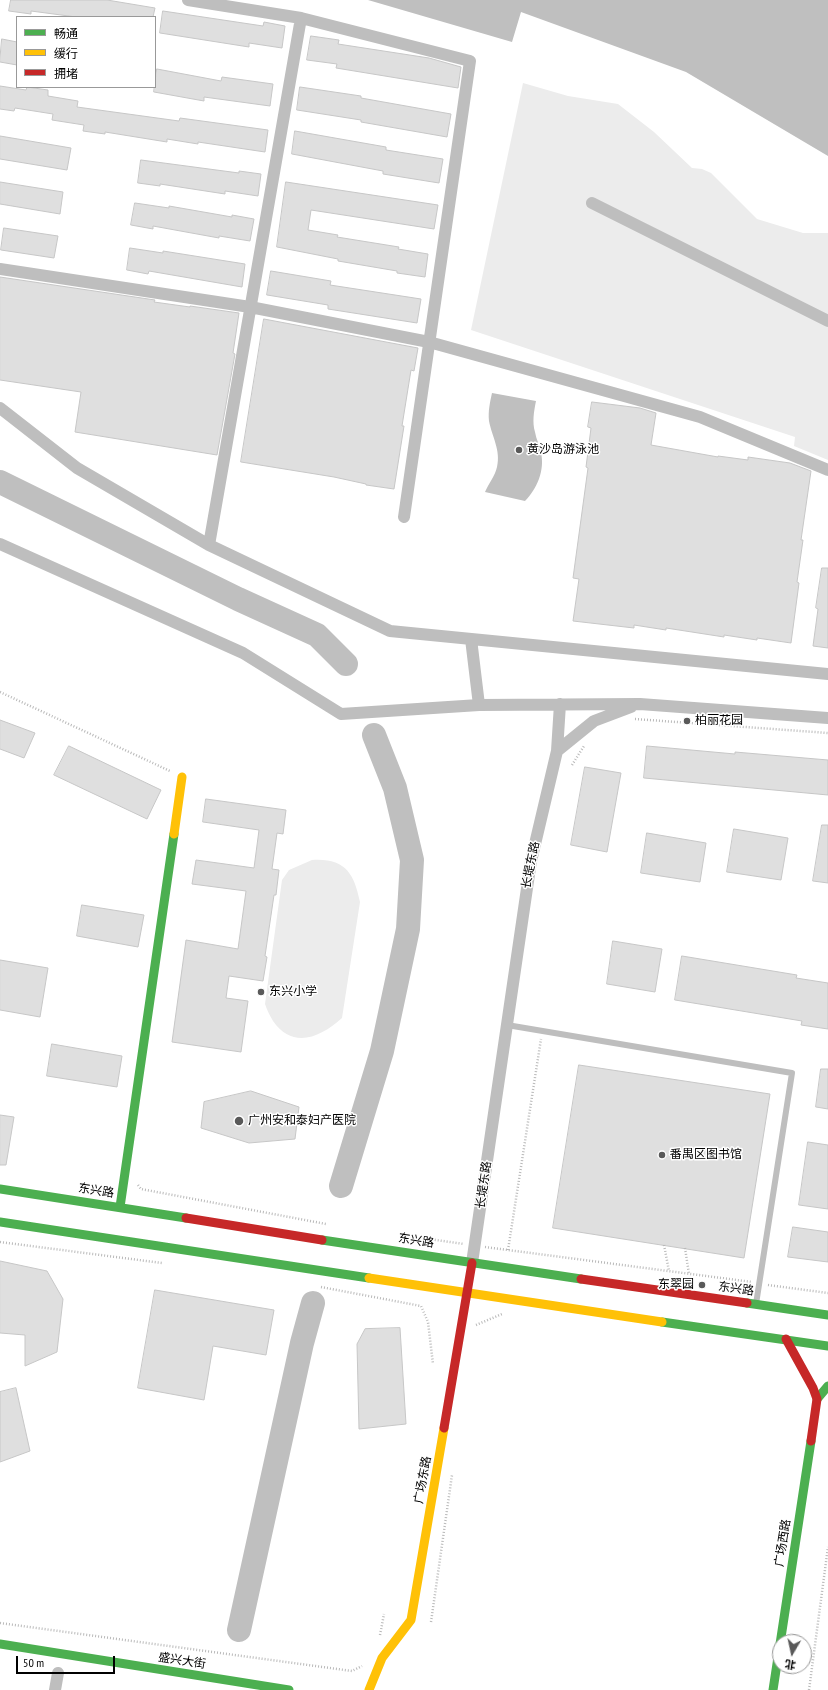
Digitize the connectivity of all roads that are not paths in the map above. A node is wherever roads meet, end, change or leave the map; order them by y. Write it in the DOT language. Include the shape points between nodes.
graph roads {
  1 [pos="188,0"];
  2 [pos="301,18"];
  3 [pos="592,203"];
  4 [pos="0,269"];
  5 [pos="250,307"];
  6 [pos="828,321"];
  7 [pos="429,342"];
  8 [pos="0,408"];
  9 [pos="828,470"];
  10 [pos="404,517"];
  11 [pos="0,544"];
  12 [pos="209,545"];
  13 [pos="471,639"];
  14 [pos="828,674"];
  15 [pos="479,704"];
  16 [pos="560,704"];
  17 [pos="640,704"];
  18 [pos="828,718"];
  19 [pos="557,751"];
  20 [pos="182,777"];
  21 [pos="507,1025"];
  22 [pos="0,1189"];
  23 [pos="120,1207"];
  24 [pos="0,1222"];
  25 [pos="472,1262"];
  26 [pos="467,1293"];
  27 [pos="756,1304"];
  28 [pos="828,1315"];
  29 [pos="786,1339"];
  30 [pos="828,1346"];
  31 [pos="828,1386"];
  32 [pos="817,1399"];
  33 [pos="0,1644"];
  34 [pos="58,1673"];
  35 [pos="55,1690"];
  36 [pos="289,1690"];
  37 [pos="369,1690"];
  38 [pos="772,1690"];
  1 -- 2 [label="street"];
  2 -- 5 [label="street"];
  2 -- 7 [label="street" via="470,60"];
  3 -- 6 [label="street"];
  4 -- 5 [label="street"];
  5 -- 7 [label="street"];
  5 -- 12 [label="street"];
  7 -- 9 [label="street" via="700,417"];
  7 -- 10 [label="street"];
  8 -- 12 [label="street" via="78,468"];
  11 -- 15 [label="street" via="243,652 341,714"];
  12 -- 13 [label="street" via="390,631"];
  13 -- 14 [label="street"];
  13 -- 15 [label="street"];
  15 -- 16 [label="street"];
  16 -- 17 [label="street"];
  16 -- 19 [label="street, 长堤东路"];
  17 -- 18 [label="street"];
  17 -- 19 [label="street" via="594,721"];
  19 -- 21 [label="street, 长堤东路" via="531,861"];
  20 -- 23 [label="main road"];
  21 -- 25 [label="street, 长堤东路"];
  21 -- 27 [label="lane" via="792,1073"];
  22 -- 23 [label="main road, 东兴路"];
  23 -- 25 [label="main road, 东兴路"];
  24 -- 26 [label="main road"];
  25 -- 26 [label="main road, 广场东路"];
  25 -- 27 [label="main road, 东兴路"];
  26 -- 29 [label="main road"];
  26 -- 37 [label="main road, 广场东路" via="411,1620 382,1658"];
  27 -- 28 [label="main road, 东兴路"];
  29 -- 30 [label="main road"];
  29 -- 32 [label="main road" via="814,1388"];
  31 -- 32 [label="main road"];
  32 -- 38 [label="main road, 广场西路"];
  33 -- 36 [label="main road, 盛兴大街"];
  34 -- 35 [label="street"];
}
